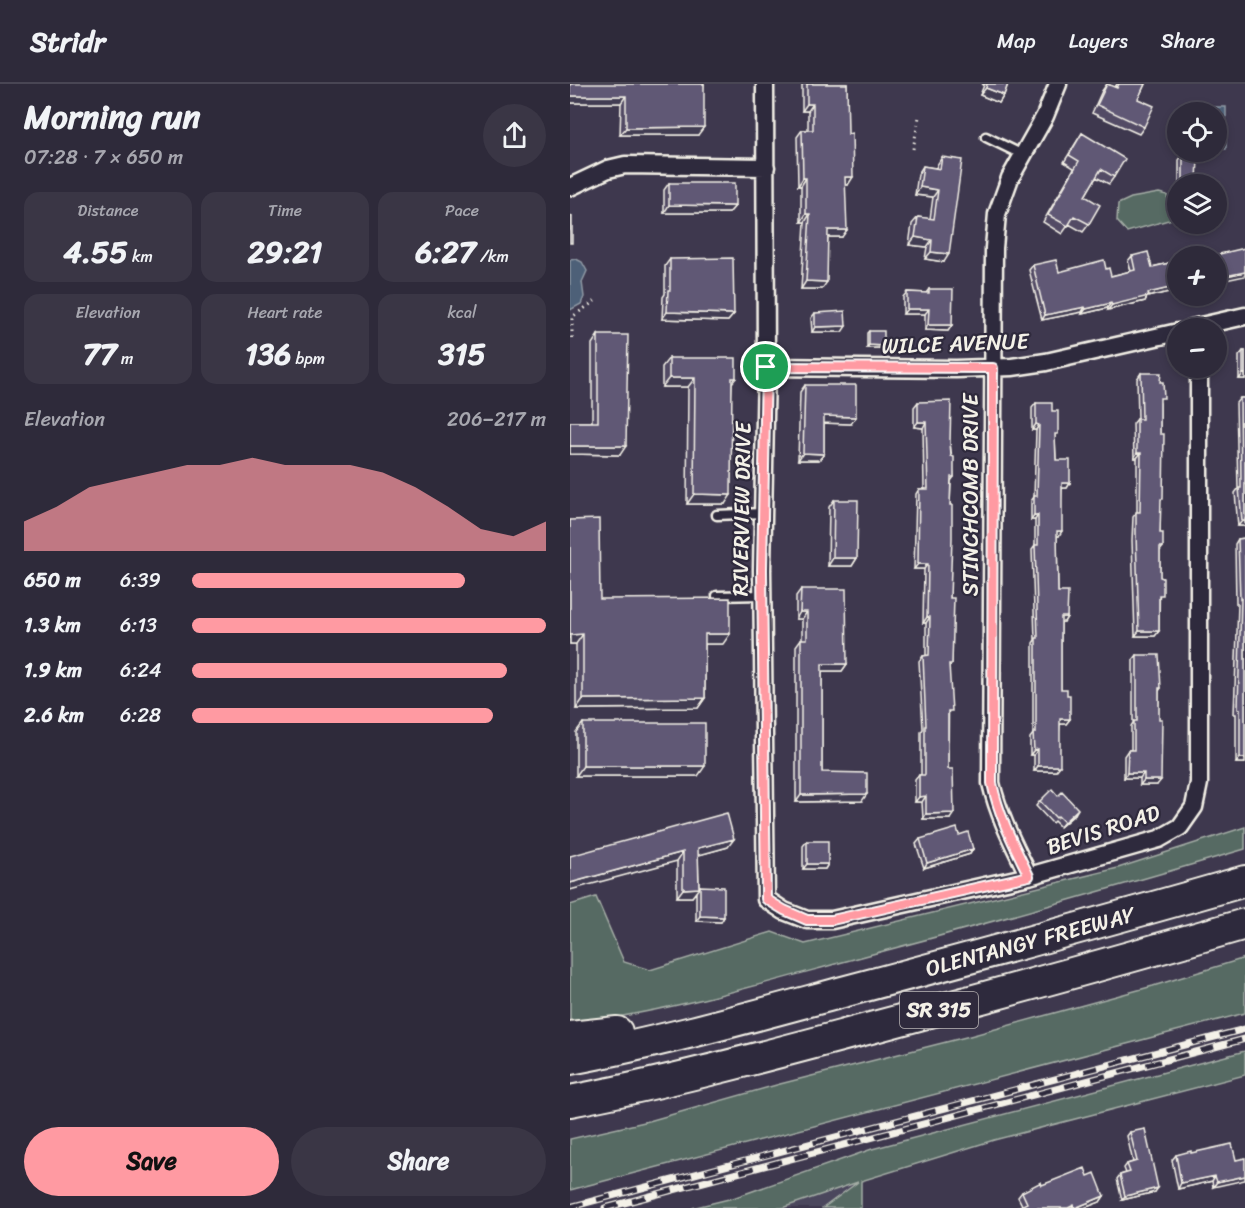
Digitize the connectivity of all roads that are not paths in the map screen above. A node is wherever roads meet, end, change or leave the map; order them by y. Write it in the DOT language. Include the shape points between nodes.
graph roads {
  1 [pos="765,84"];
  2 [pos="1058,84"];
  3 [pos="986,137"];
  4 [pos="1023,155"];
  5 [pos="766,167"];
  6 [pos="570,187"];
  7 [pos="1245,315"];
  8 [pos="1227,320"];
  9 [pos="1167,335"];
  10 [pos="766,367"];
  11 [pos="993,368"];
  12 [pos="1199,378"];
  13 [pos="763,513"];
  14 [pos="717,515"];
  15 [pos="763,595"];
  16 [pos="717,596"];
  17 [pos="1029,876"];
  18 [pos="1245,881"];
  19 [pos="766,899"];
  20 [pos="1245,924"];
  21 [pos="780,1009"];
  22 [pos="570,1037"];
  23 [pos="570,1059"];
  24 [pos="631,1090"];
  25 [pos="570,1101"];
  26 [pos="570,1109"];
  1 -- 5 [label="street, RIVERVIEW DRIVE"];
  2 -- 4 [label="street, STINCHCOMB DRIVE"];
  3 -- 4 [label="lane"];
  4 -- 11 [label="street, STINCHCOMB DRIVE" via="997,214"];
  5 -- 6 [label="street" via="626,165"];
  5 -- 10 [label="street, RIVERVIEW DRIVE"];
  7 -- 8 [label="street"];
  9 -- 11 [label="street, WILCE AVENUE" via="1029,366"];
  10 -- 11 [label="street, WILCE AVENUE"];
  10 -- 13 [label="street, RIVERVIEW DRIVE"];
  11 -- 17 [label="street, STINCHCOMB DRIVE" via="992,783 1005,829"];
  12 -- 17 [label="street, BEVIS ROAD" via="1198,783 1194,807 1180,827 1159,839"];
  13 -- 14 [label="lane"];
  13 -- 15 [label="street, RIVERVIEW DRIVE"];
  15 -- 16 [label="lane"];
  15 -- 19 [label="street, RIVERVIEW DRIVE"];
  17 -- 19 [label="street, BEVIS ROAD" via="832,920 807,920"];
  18 -- 21 [label="highway, OLENTANGY FREEWAY / SR 315"];
  20 -- 24 [label="highway, OLENTANGY FREEWAY / SR 315" via="1030,986"];
  21 -- 22 [label="highway"];
  21 -- 23 [label="highway, OLENTANGY FREEWAY / SR 315"];
  24 -- 25 [label="highway, OLENTANGY FREEWAY / SR 315"];
  24 -- 26 [label="highway"];
}
